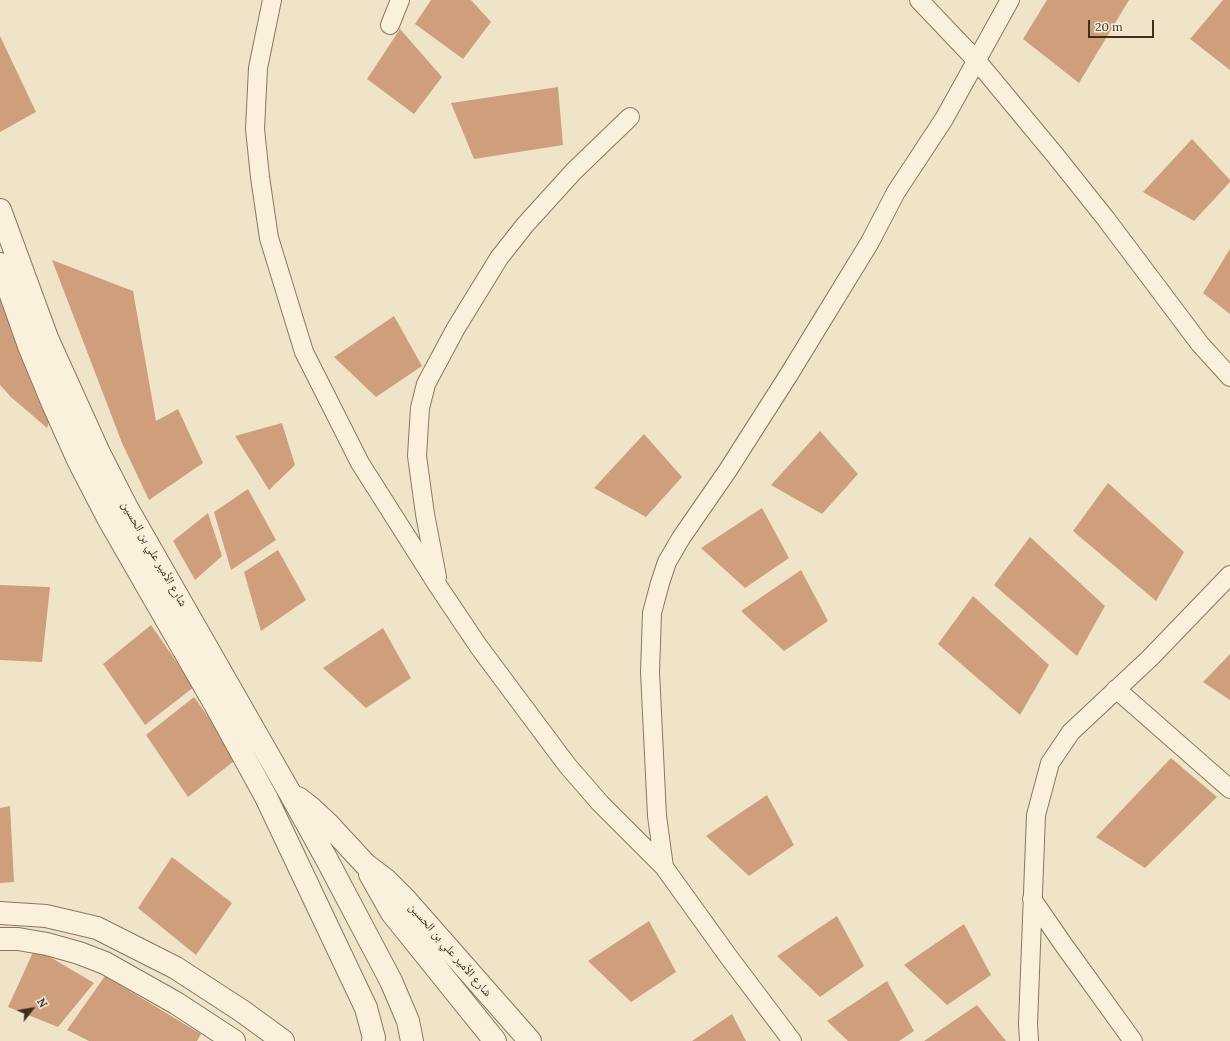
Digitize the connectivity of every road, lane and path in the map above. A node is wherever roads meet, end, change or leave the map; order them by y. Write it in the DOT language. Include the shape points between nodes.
graph roads {
  1 [pos="272,0"];
  2 [pos="400,0"];
  3 [pos="919,0"];
  4 [pos="1010,0"];
  5 [pos="390,24"];
  6 [pos="977,61"];
  7 [pos="630,117"];
  8 [pos="0,210"];
  9 [pos="0,264"];
  10 [pos="1230,377"];
  11 [pos="1230,575"];
  12 [pos="438,586"];
  13 [pos="1116,689"];
  14 [pos="1230,789"];
  15 [pos="290,793"];
  16 [pos="266,797"];
  17 [pos="365,864"];
  18 [pos="664,867"];
  19 [pos="1032,899"];
  20 [pos="0,913"];
  21 [pos="0,939"];
  22 [pos="234,1041"];
  23 [pos="283,1041"];
  24 [pos="373,1041"];
  25 [pos="412,1041"];
  26 [pos="495,1041"];
  27 [pos="530,1041"];
  28 [pos="792,1041"];
  29 [pos="1029,1041"];
  30 [pos="1133,1041"];
  1 -- 12 [label="street" via="258,68 255,129 268,238 304,352 360,463"];
  2 -- 5 [label="street"];
  3 -- 6 [label="street"];
  4 -- 6 [label="street"];
  6 -- 10 [label="street" via="1106,218 1200,344"];
  6 -- 18 [label="street" via="944,119 896,192 870,242 788,376 667,562 652,612 650,672 657,816"];
  7 -- 12 [label="street" via="574,171 499,258 456,328 426,384 420,408 417,456"];
  8 -- 15 [label="street, شارع الأمير علي بن الحسين" via="47,338 99,452 127,508"];
  9 -- 16 [label="street, شارع الأمير علي بن الحسين" via="29,346 79,462"];
  11 -- 13 [label="street" via="1150,658"];
  12 -- 18 [label="street" via="479,647 568,765 600,803"];
  13 -- 14 [label="street"];
  13 -- 19 [label="street" via="1071,732 1050,763 1036,815"];
  15 -- 16 [label="street"];
  15 -- 17 [label="street, شارع الأمير علي بن الحسين" via="328,824"];
  15 -- 25 [label="street" via="391,981 408,1021"];
  16 -- 24 [label="street, شارع الأمير علي بن الحسين" via="366,1008"];
  17 -- 26 [label="street, شارع الأمير علي بن الحسين" via="392,913"];
  17 -- 27 [label="street, شارع الأمير علي بن الحسين" via="405,898"];
  18 -- 28 [label="street"];
  19 -- 29 [label="street"];
  19 -- 30 [label="street"];
  20 -- 23 [label="street" via="46,916 97,928 176,968"];
  21 -- 22 [label="street" via="47,944 105,963 176,1003"];
}
